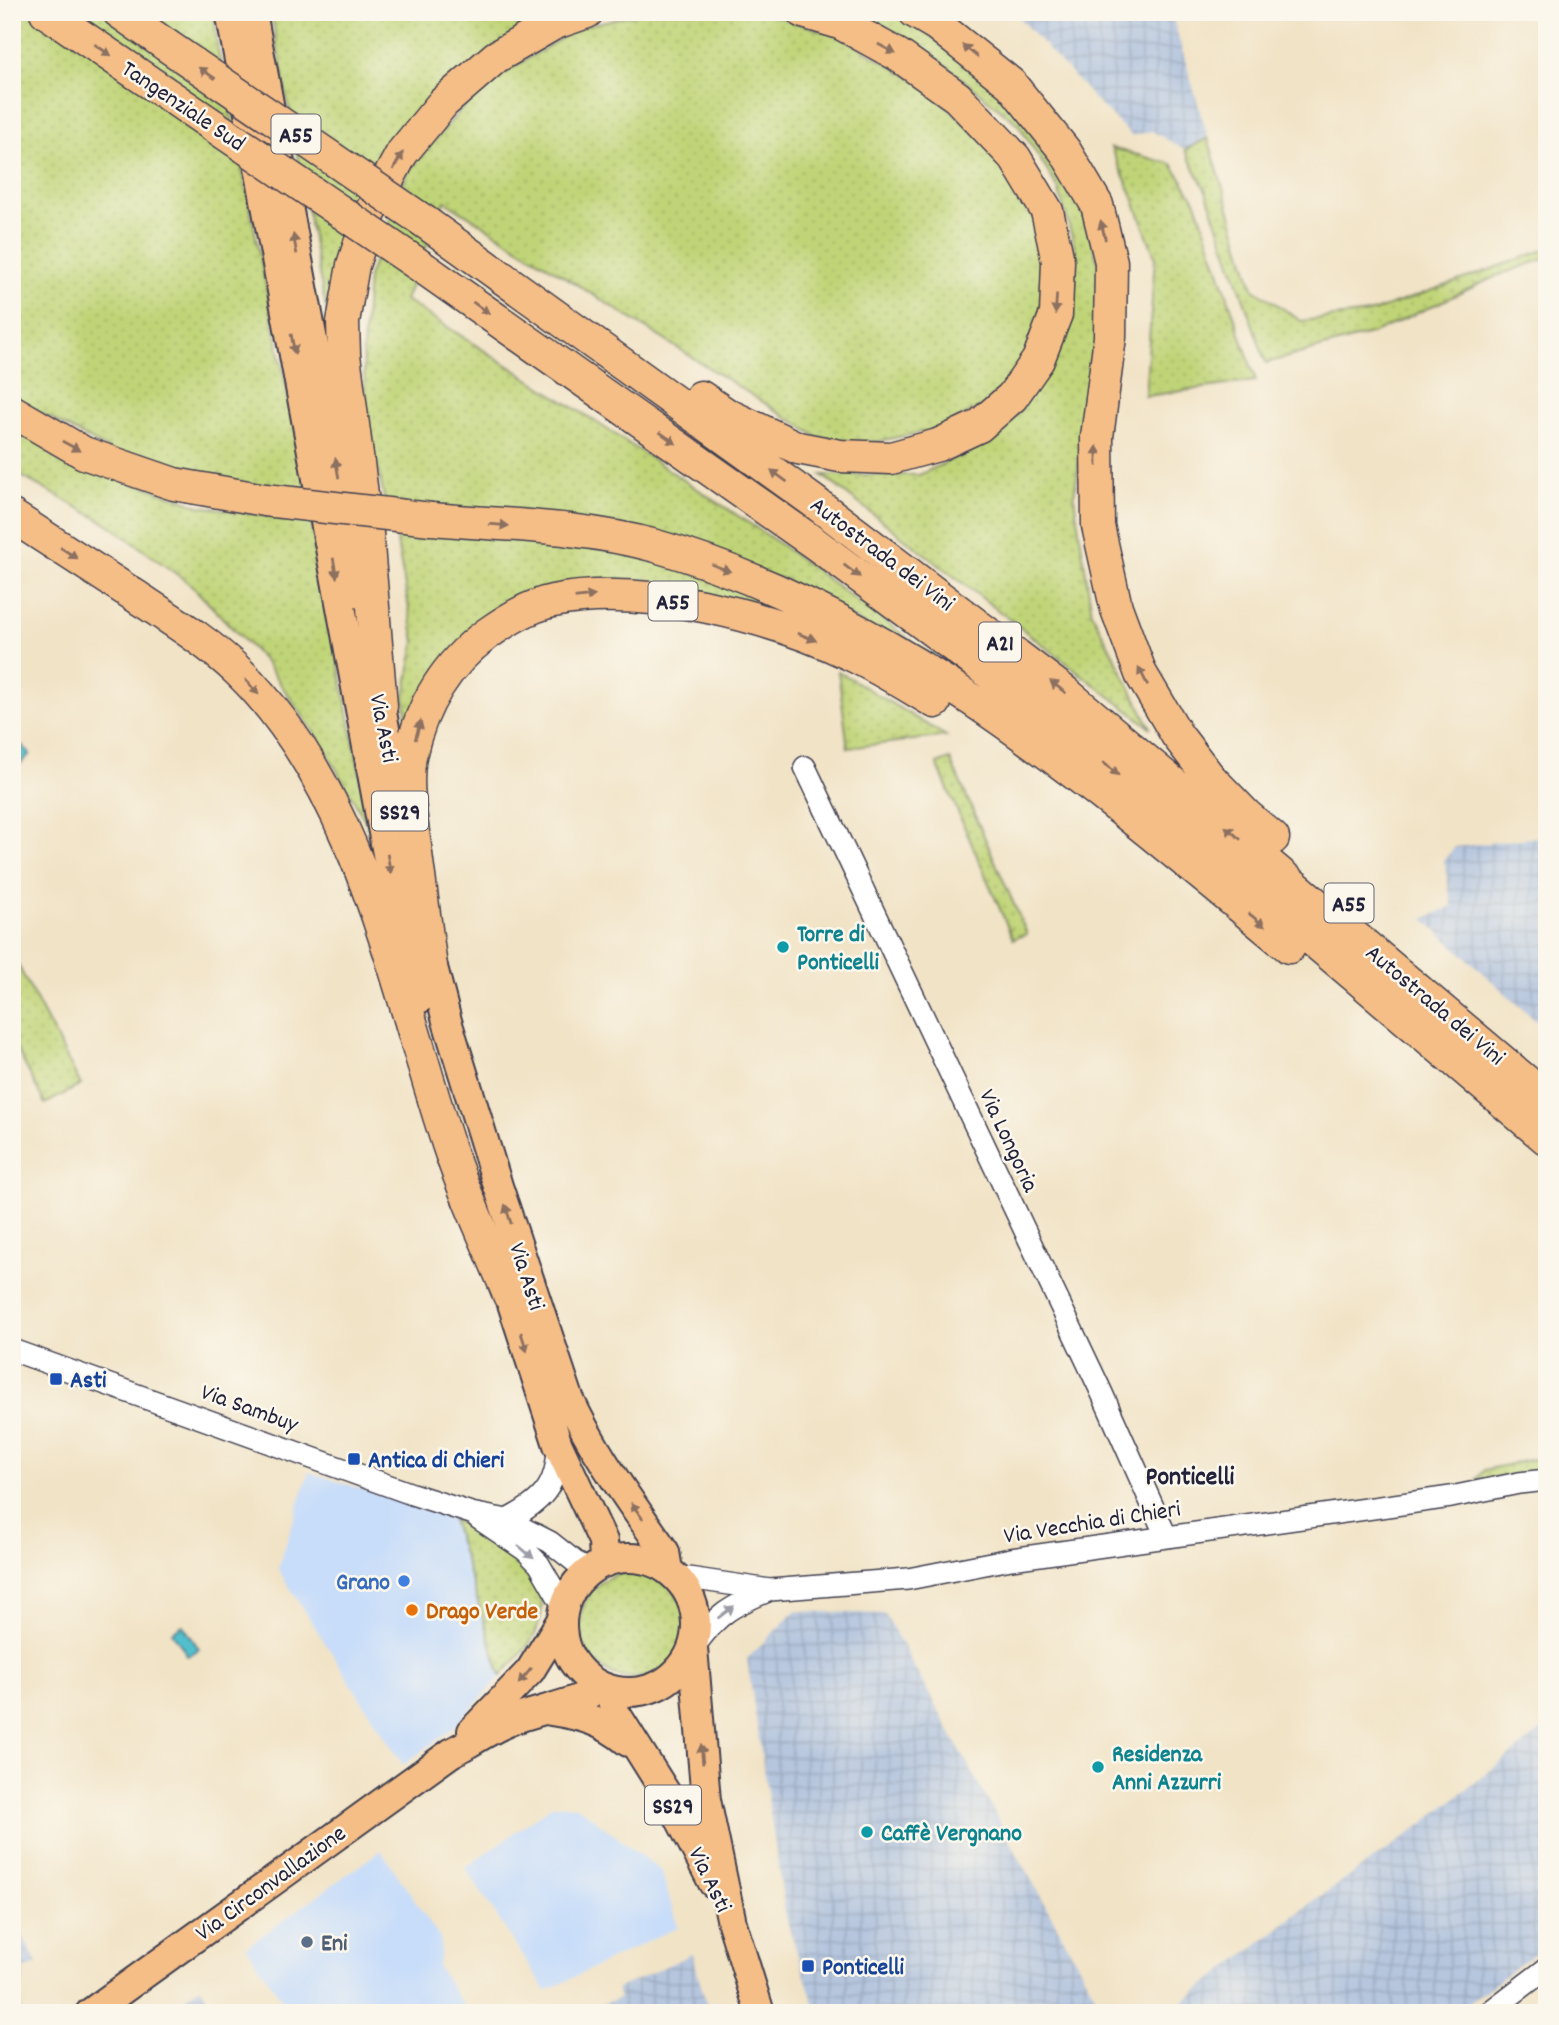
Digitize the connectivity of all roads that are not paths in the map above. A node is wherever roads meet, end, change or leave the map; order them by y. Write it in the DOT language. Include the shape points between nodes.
graph roads {
  1 [pos="46,12"];
  2 [pos="119,12"];
  3 [pos="230,12"];
  4 [pos="252,12"];
  5 [pos="587,12"];
  6 [pos="803,12"];
  7 [pos="915,12"];
  8 [pos="425,222"];
  9 [pos="425,269"];
  10 [pos="12,411"];
  11 [pos="12,516"];
  12 [pos="381,706"];
  13 [pos="805,767"];
  14 [pos="1166,846"];
  15 [pos="431,967"];
  16 [pos="1427,1037"];
  17 [pos="1518,1074"];
  18 [pos="1547,1099"];
  19 [pos="1547,1139"];
  20 [pos="509,1295"];
  21 [pos="12,1350"];
  22 [pos="558,1445"];
  23 [pos="1547,1480"];
  24 [pos="471,1513"];
  25 [pos="507,1520"];
  26 [pos="1166,1536"];
  27 [pos="596,1567"];
  28 [pos="672,1573"];
  29 [pos="770,1590"];
  30 [pos="563,1613"];
  31 [pos="693,1648"];
  32 [pos="606,1688"];
  33 [pos="541,1710"];
  34 [pos="451,1753"];
  35 [pos="643,1754"];
  36 [pos="732,1923"];
  37 [pos="1547,1969"];
  38 [pos="90,2013"];
  39 [pos="760,2013"];
  40 [pos="1488,2013"];
  1 -- 9 [label="highway, Tangenziale Sud / A55, one-way, bridge"];
  8 -- 2 [label="highway, Tangenziale Sud / A55, one-way, bridge"];
  3 -- 20 [label="main road, Via Asti / SS29, one-way" via="406,946"];
  12 -- 4 [label="main road, Via Asti / SS29, one-way"];
  12 -- 5 [label="highway, one-way" via="367,533 344,355 343,323 353,265 370,214 402,153 443,103 496,57 555,23"];
  6 -- 8 [label="highway, A55, one-way" via="840,23 898,55 957,97 1015,158 1047,211 1058,261 1056,314 1038,360 1012,397 978,426 938,445 891,457 840,456 798,448 726,414 526,281"];
  17 -- 7 [label="highway, A55, one-way" via="1412,957 1246,815 1210,778 1177,736 1141,674 1116,607 1098,526 1097,437 1110,337 1111,262 1097,205 1065,152 1011,84 937,24"];
  17 -- 8 [label="highway, Autostrada dei Vini / A21, one-way" via="1055,684 813,501"];
  9 -- 16 [label="highway, Autostrada dei Vini, one-way" via="806,537 979,665 1089,750"];
  10 -- 14 [label="highway, A55, one-way, bridge" via="83,453 174,484 265,500 596,534 713,565 815,607 890,648 1058,762"];
  11 -- 20 [label="highway, one-way" via="189,631 239,672 281,719 339,821 381,924 452,1155"];
  12 -- 15 [label="main road, Via Asti / SS29"];
  13 -- 26 [label="street, Via Longoria"];
  15 -- 14 [label="highway, A55, one-way" via="409,793 410,759 420,719 442,677 472,645 509,618 551,602 595,596 645,597 699,605 850,654 1002,742"];
  14 -- 16 [label="highway, A55, one-way" via="1325,976"];
  28 -- 15 [label="main road, Via Asti / SS29, one-way" via="665,1552 598,1455 569,1398"];
  16 -- 19 [label="highway, Autostrada dei Vini"];
  17 -- 18 [label="highway, Autostrada dei Vini / A21"];
  20 -- 22 [label="main road, Via Asti / SS29, one-way"];
  21 -- 24 [label="street, Via Sambuy"];
  22 -- 25 [label="street" via="552,1483 535,1503"];
  22 -- 27 [label="main road, Via Asti / SS29" via="603,1541"];
  23 -- 26 [label="street, Via Vecchia di Chieri"];
  24 -- 25 [label="street, Via Sambuy"];
  24 -- 30 [label="street, Via Sambuy, one-way" via="539,1564"];
  25 -- 27 [label="street, Via Sambuy"];
  26 -- 29 [label="street, Via Vecchia di Chieri" via="908,1579"];
  27 -- 28 [label="main road" via="620,1558 636,1558"];
  27 -- 30 [label="main road" via="573,1587"];
  28 -- 29 [label="street, Via Vecchia di Chieri"];
  28 -- 31 [label="main road" via="688,1591 695,1609"];
  31 -- 29 [label="street, Via Vecchia di Chieri, one-way" via="713,1621 737,1603"];
  30 -- 32 [label="main road" via="564,1640 571,1659"];
  30 -- 34 [label="main road, Via Circonvallazione, one-way" via="530,1671"];
  31 -- 32 [label="main road" via="683,1666 650,1689 630,1693"];
  36 -- 31 [label="main road, Via Asti / SS29, one-way" via="706,1800"];
  32 -- 33 [label="main road, Via Circonvallazione"];
  32 -- 35 [label="main road, Via Asti / SS29" via="615,1712"];
  33 -- 34 [label="main road, Via Circonvallazione"];
  33 -- 35 [label="main road" via="596,1720"];
  34 -- 38 [label="main road, Via Circonvallazione"];
  35 -- 36 [label="main road, Via Asti / SS29" via="694,1843"];
  36 -- 39 [label="main road, Via Asti / SS29"];
  37 -- 40 [label="street"];
}
